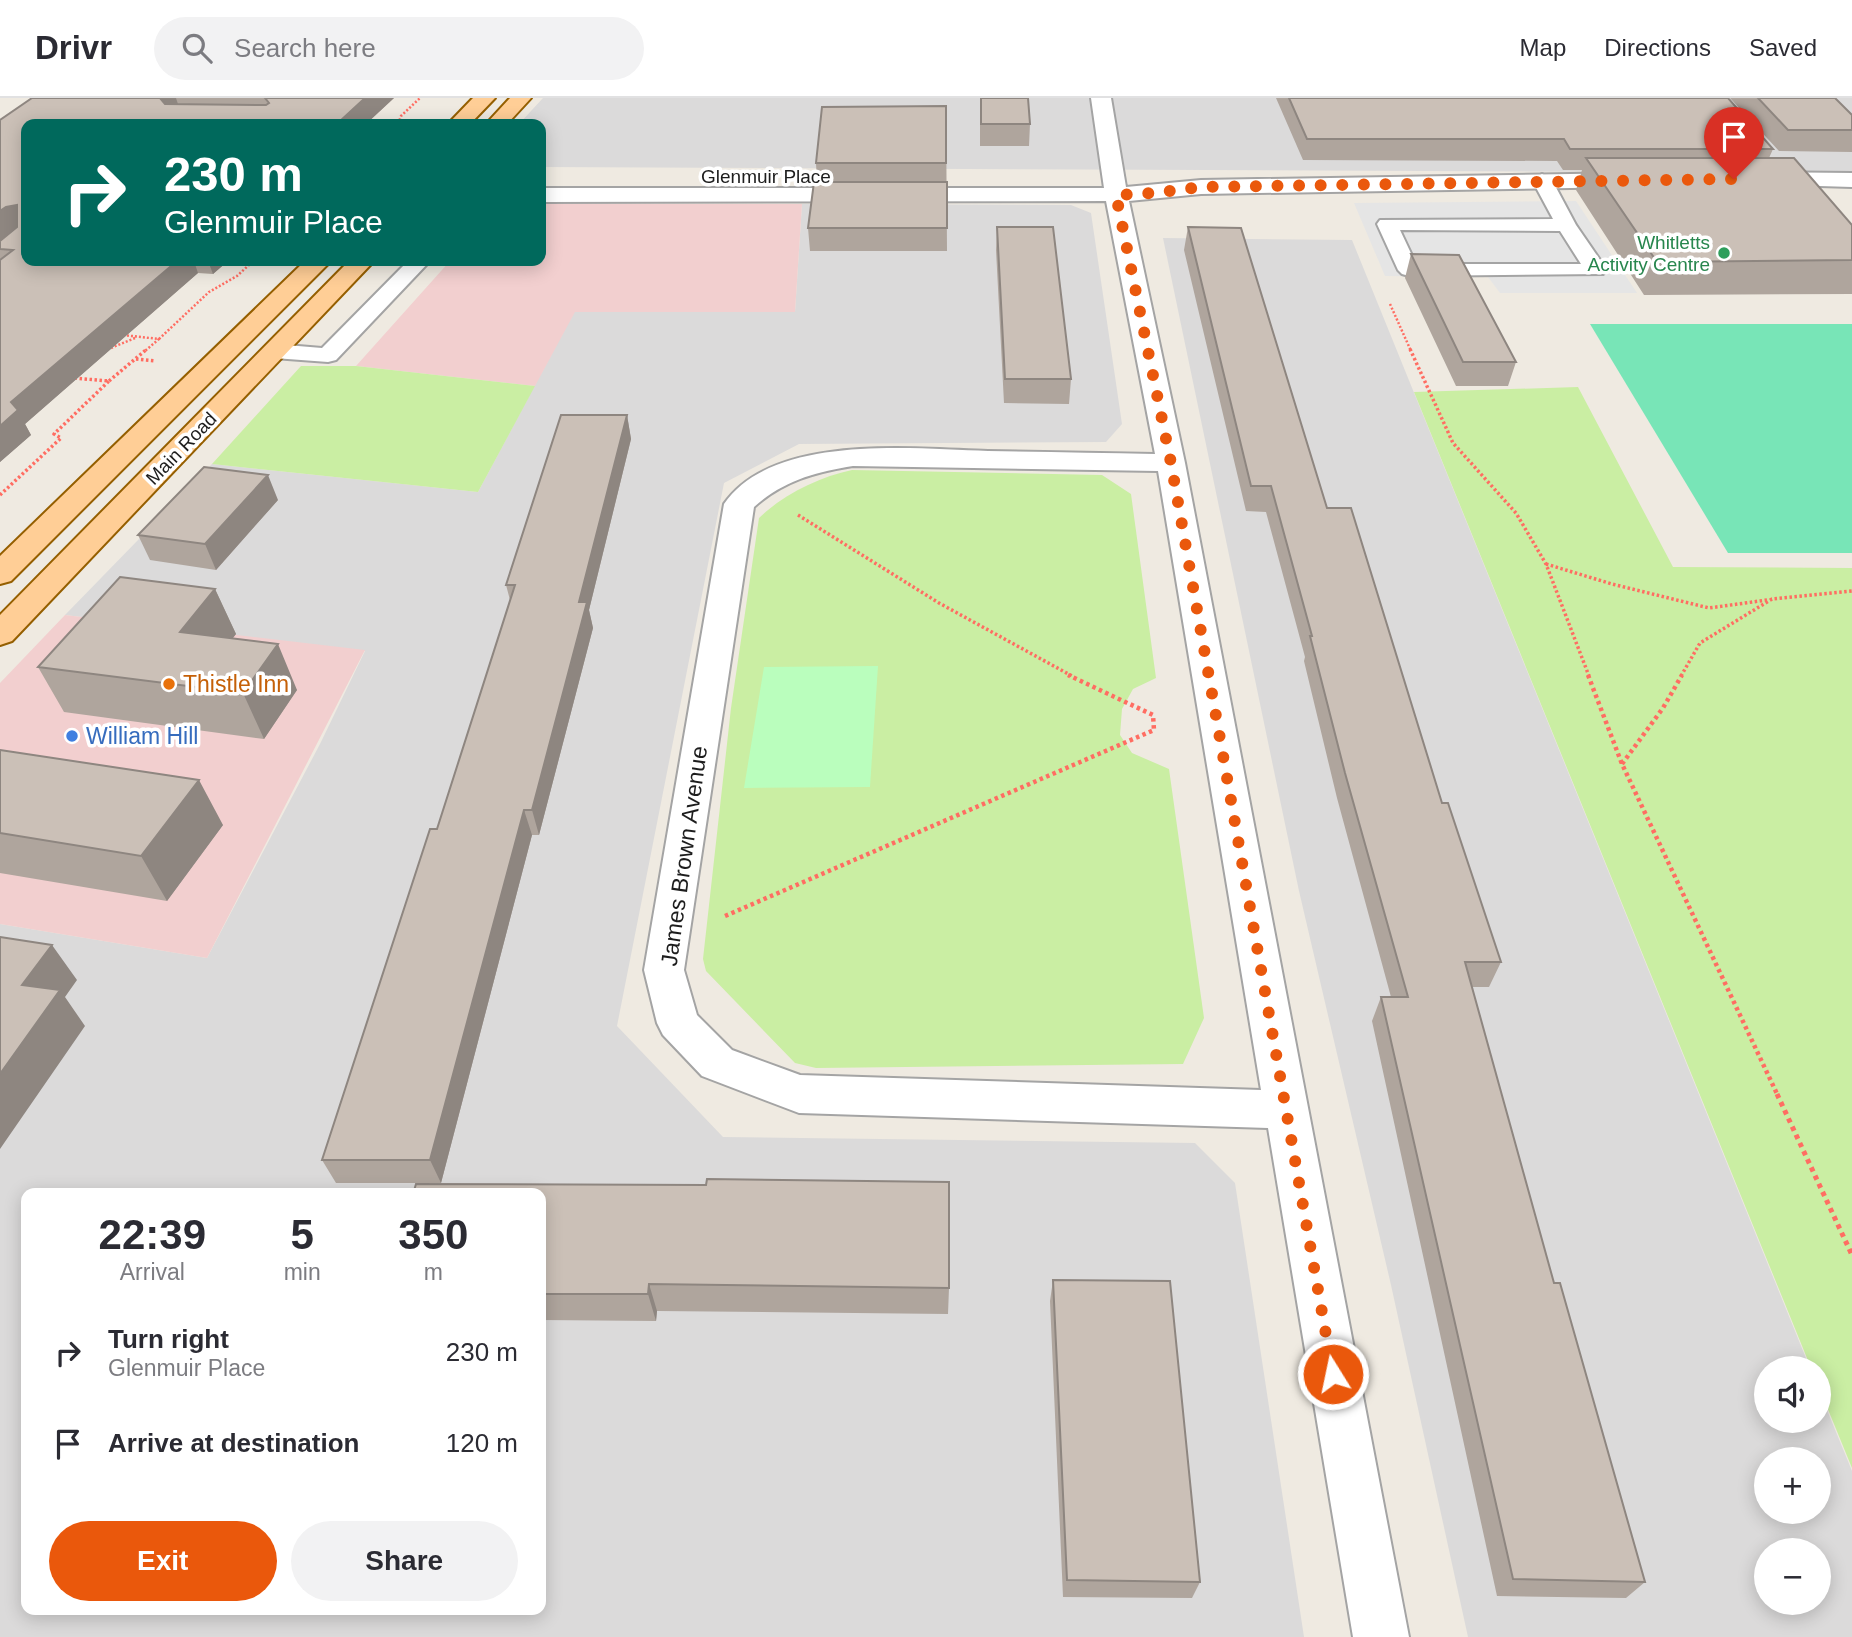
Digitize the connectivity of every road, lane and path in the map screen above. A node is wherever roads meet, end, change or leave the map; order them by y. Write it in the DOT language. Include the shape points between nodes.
graph roads {
  1 [pos="420,98"];
  2 [pos="485,98"];
  3 [pos="522,98"];
  4 [pos="1101,98"];
  5 [pos="400,119"];
  6 [pos="463,119"];
  7 [pos="501,119"];
  8 [pos="1771,159"];
  9 [pos="546,175"];
  10 [pos="1734,179"];
  11 [pos="1789,179"];
  12 [pos="1542,180"];
  13 [pos="1652,180"];
  14 [pos="1852,180"];
  15 [pos="1115,186"];
  16 [pos="546,195"];
  17 [pos="1566,225"];
  18 [pos="248,266"];
  19 [pos="314,266"];
  20 [pos="357,266"];
  21 [pos="415,266"];
  22 [pos="1386,296"];
  23 [pos="111,333"];
  24 [pos="138,336"];
  25 [pos="159,339"];
  26 [pos="274,351"];
  27 [pos="100,353"];
  28 [pos="61,376"];
  29 [pos="109,381"];
  30 [pos="1171,463"];
  31 [pos="757,486"];
  32 [pos="0,495"];
  33 [pos="1546,564"];
  34 [pos="0,575"];
  35 [pos="1852,591"];
  36 [pos="1772,599"];
  37 [pos="0,634"];
  38 [pos="1622,764"];
  39 [pos="672,921"];
  40 [pos="1285,1110"];
  41 [pos="1852,1255"];
  42 [pos="1381,1637"];
  1 -- 5 [label="path"];
  2 -- 6 [label="main road"];
  3 -- 7 [label="main road"];
  4 -- 15 [label="street"];
  8 -- 11 [label="street"];
  9 -- 15 [label="street, Glenmuir Place"];
  10 -- 11 [label="street"];
  11 -- 14 [label="street"];
  12 -- 13 [label="street, Glenmuir Place"];
  12 -- 15 [label="street, Glenmuir Place" via="1201,187 1155,193"];
  12 -- 17 [label="lane"];
  15 -- 16 [label="street, Glenmuir Place" via="892,198"];
  15 -- 30 [label="street"];
  17 -- 17 [label="lane" via="1596,270 1409,270 1387,224"];
  18 -- 25 [label="path" via="209,292"];
  19 -- 34 [label="main road, Main Road"];
  20 -- 26 [label="main road, Main Road"];
  21 -- 26 [label="lane" via="328,355"];
  22 -- 33 [label="path" via="1452,443 1517,513"];
  23 -- 24 [label="path"];
  24 -- 25 [label="path"];
  24 -- 27 [label="path"];
  25 -- 29 [label="path"];
  26 -- 37 [label="main road, Main Road"];
  28 -- 29 [label="path"];
  29 -- 32 [label="path" via="54,434 61,438 50,450"];
  30 -- 31 [label="street" via="853,457 806,464"];
  30 -- 40 [label="street"];
  31 -- 39 [label="street, James Brown Avenue" via="739,504"];
  31 -- 39 [label="path" via="950,610 1044,663 1153,715 1154,730 721,917"];
  33 -- 36 [label="path" via="1709,608"];
  33 -- 38 [label="path"];
  35 -- 36 [label="path"];
  36 -- 38 [label="path" via="1700,643"];
  38 -- 41 [label="path"];
  39 -- 40 [label="street, James Brown Avenue" via="664,970 678,1023 717,1063 799,1094"];
  40 -- 42 [label="street"];
}
